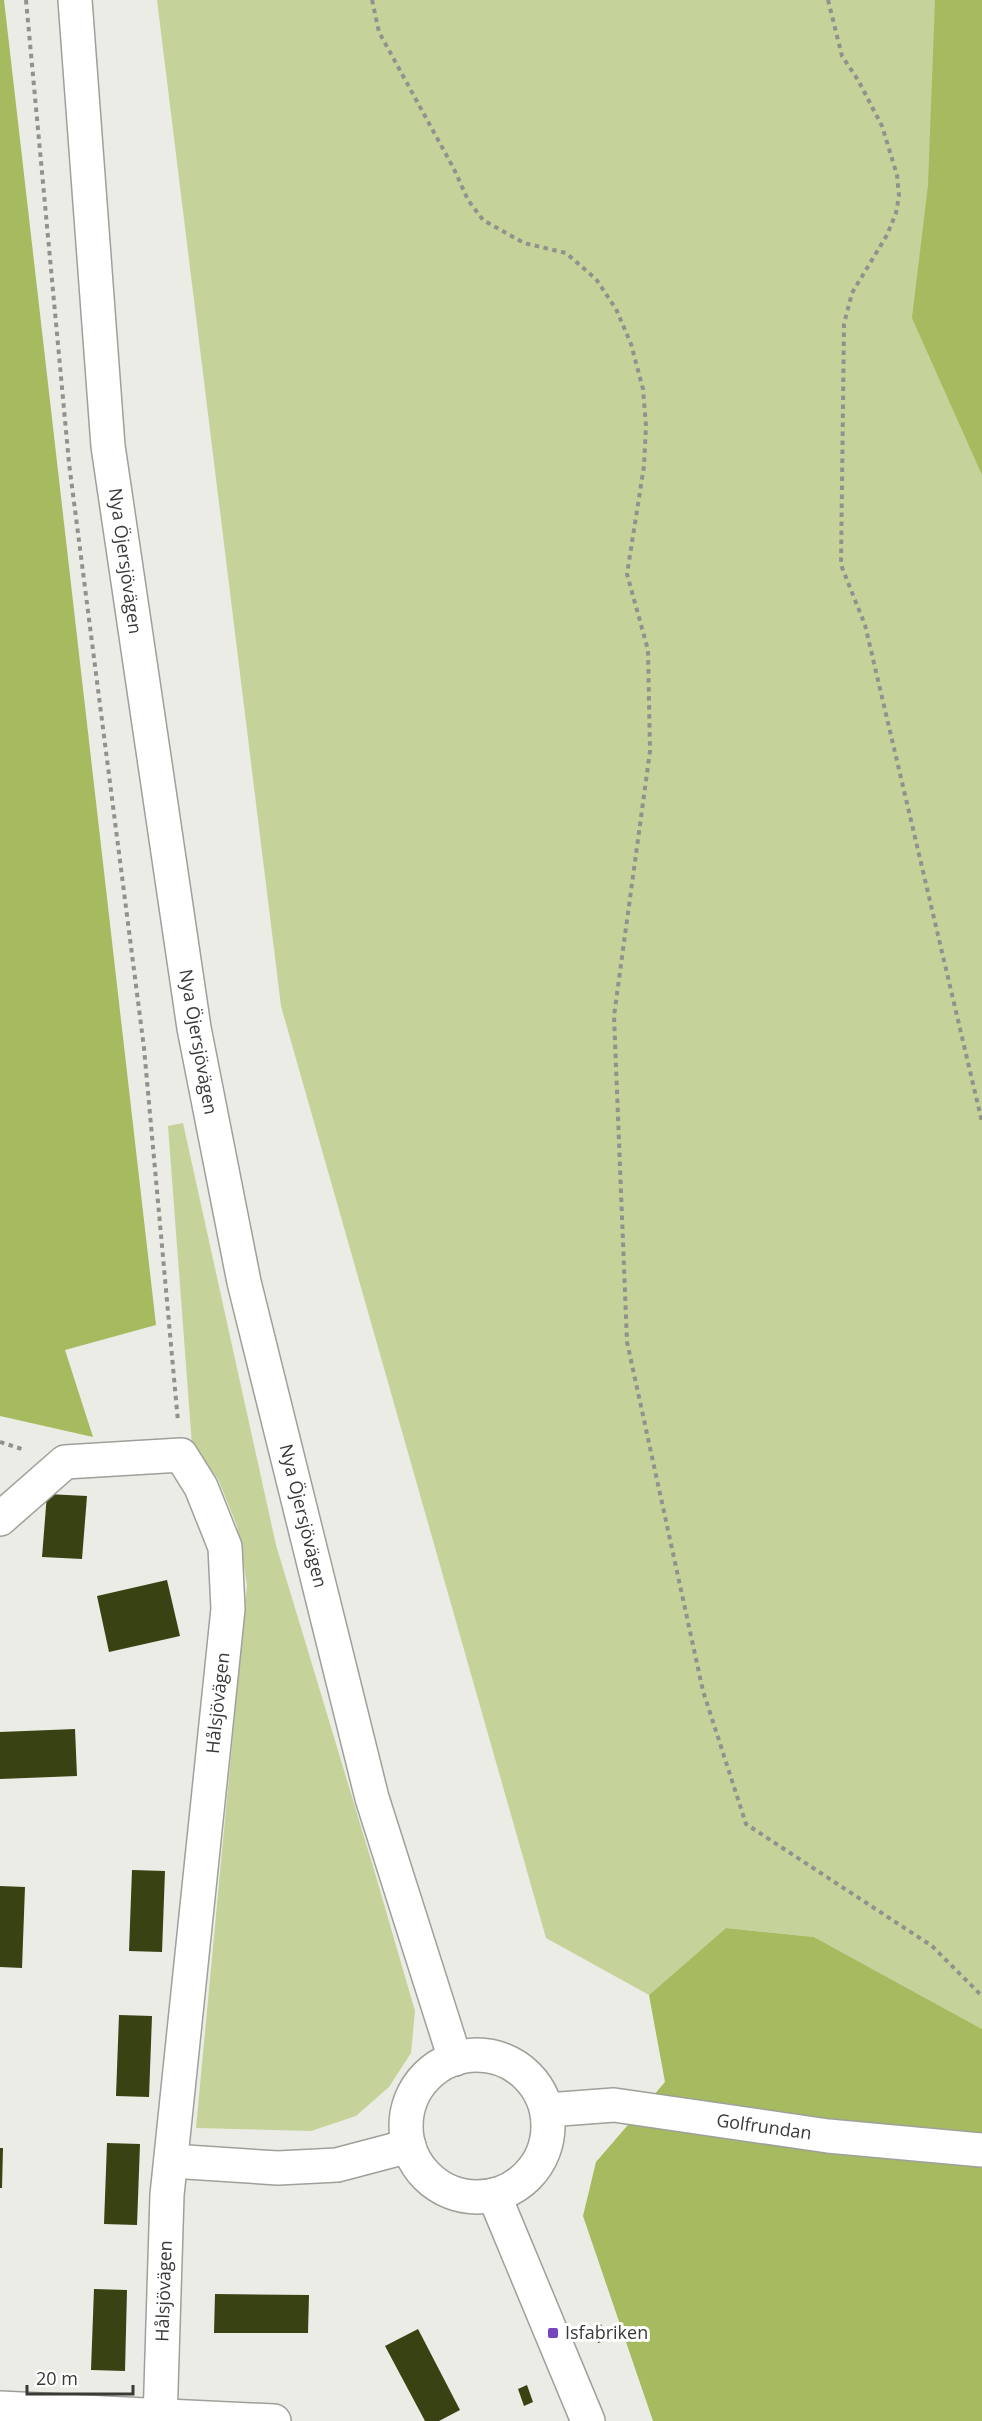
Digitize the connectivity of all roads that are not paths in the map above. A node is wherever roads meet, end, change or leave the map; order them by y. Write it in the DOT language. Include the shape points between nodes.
graph roads {
  1 [pos="75,0"];
  2 [pos="0,1519"];
  3 [pos="455,2059"];
  4 [pos="546,2110"];
  5 [pos="409,2146"];
  6 [pos="982,2150"];
  7 [pos="171,2162"];
  8 [pos="494,2195"];
  9 [pos="0,2408"];
  10 [pos="160,2419"];
  11 [pos="273,2421"];
  12 [pos="588,2421"];
  1 -- 3 [label="street, Nya Öjersjövägen" via="108,446 194,1028 244,1282 372,1798"];
  2 -- 7 [label="street, Hålsjövägen" via="65,1462 181,1455 201,1487 225,1547 228,1609"];
  3 -- 4 [label="street" via="474,2055 512,2064 528,2076"];
  3 -- 5 [label="street" via="431,2072 414,2093 406,2119"];
  4 -- 6 [label="street, Golfrundan" via="614,2105 828,2136"];
  4 -- 8 [label="street" via="547,2137 538,2163 520,2184"];
  5 -- 7 [label="street" via="337,2165 278,2168"];
  5 -- 8 [label="street" via="418,2166 433,2182 452,2193 472,2197"];
  7 -- 10 [label="street, Hålsjövägen"];
  8 -- 12 [label="street"];
  9 -- 10 [label="street"];
  10 -- 11 [label="street"];
}
